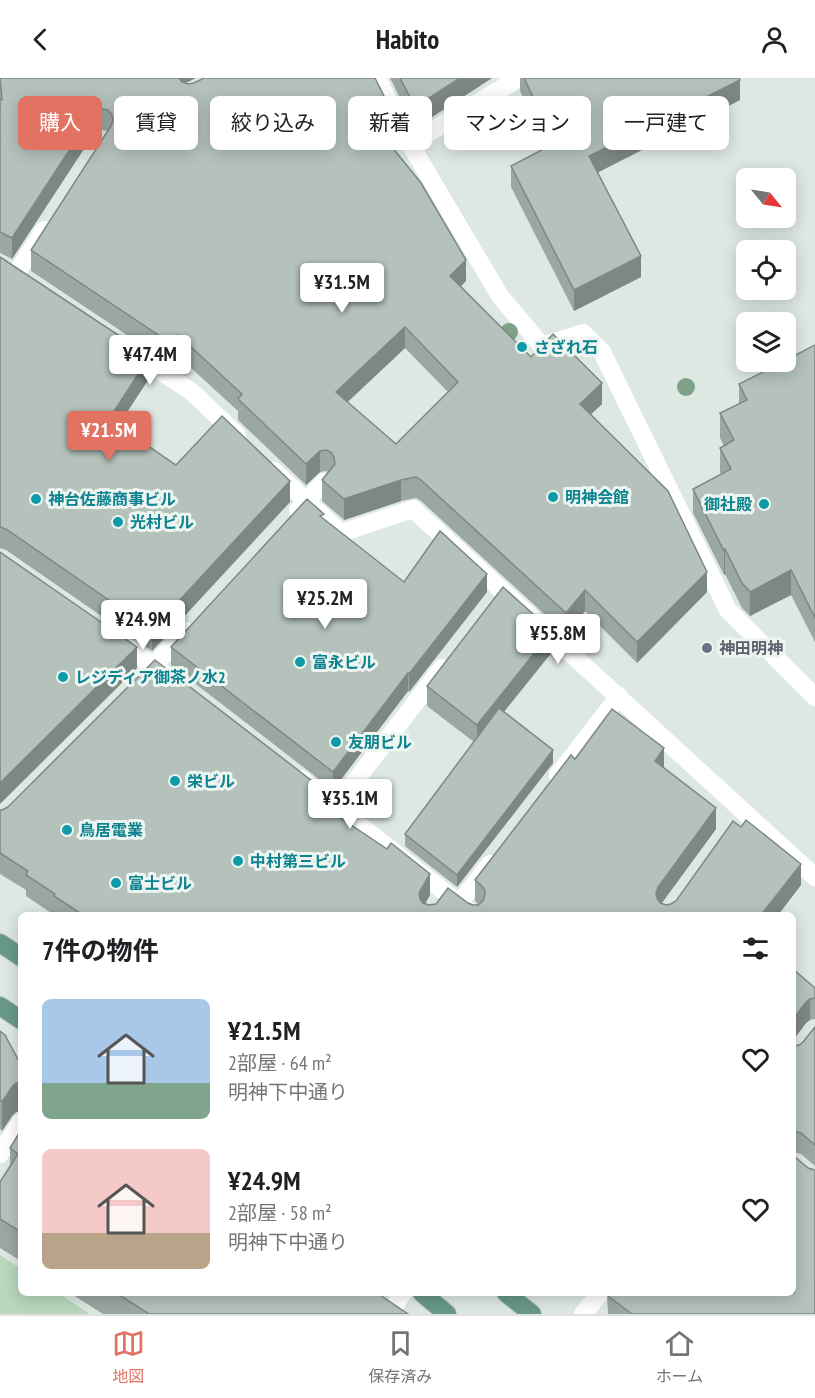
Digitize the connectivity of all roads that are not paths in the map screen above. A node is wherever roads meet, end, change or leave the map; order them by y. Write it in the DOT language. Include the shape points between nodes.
graph roads {
  1 [pos="377,78"];
  2 [pos="519,78"];
  3 [pos="386,96"];
  4 [pos="432,131"];
  5 [pos="414,150"];
  6 [pos="53,217"];
  7 [pos="0,264"];
  8 [pos="114,339"];
  9 [pos="249,447"];
  10 [pos="265,462"];
  11 [pos="324,482"];
  12 [pos="306,501"];
  13 [pos="290,519"];
  14 [pos="194,623"];
  15 [pos="106,633"];
  16 [pos="452,656"];
  17 [pos="154,666"];
  18 [pos="179,686"];
  19 [pos="130,690"];
  20 [pos="619,696"];
  21 [pos="815,697"];
  22 [pos="290,770"];
  23 [pos="546,790"];
  24 [pos="336,806"];
  25 [pos="742,810"];
  26 [pos="729,829"];
  27 [pos="503,847"];
  28 [pos="815,877"];
  29 [pos="446,901"];
  30 [pos="468,912"];
  31 [pos="0,943"];
  32 [pos="18,955"];
  33 [pos="0,1006"];
  34 [pos="18,1018"];
  35 [pos="18,1127"];
  36 [pos="0,1154"];
  37 [pos="401,1296"];
  38 [pos="426,1296"];
  39 [pos="510,1296"];
  40 [pos="598,1296"];
  41 [pos="389,1314"];
  42 [pos="447,1314"];
  43 [pos="532,1314"];
  44 [pos="583,1314"];
  1 -- 3 [label="street"];
  2 -- 4 [label="street"];
  5 -- 21 [label="street" via="500,296 542,346 583,333 602,352 728,610"];
  6 -- 7 [label="street" via="21,277"];
  8 -- 9 [label="street" via="192,392"];
  10 -- 12 [label="street"];
  11 -- 12 [label="street"];
  12 -- 13 [label="street"];
  12 -- 20 [label="street" via="341,533 413,509 498,595"];
  14 -- 17 [label="street"];
  15 -- 17 [label="street"];
  16 -- 24 [label="street"];
  17 -- 18 [label="street"];
  17 -- 19 [label="street"];
  20 -- 23 [label="street"];
  20 -- 25 [label="street"];
  22 -- 24 [label="street"];
  24 -- 29 [label="street"];
  25 -- 26 [label="street"];
  25 -- 28 [label="street"];
  27 -- 29 [label="street"];
  29 -- 30 [label="street"];
  31 -- 32 [label="main road"];
  33 -- 34 [label="main road"];
  35 -- 36 [label="street"];
  37 -- 41 [label="street"];
  38 -- 42 [label="main road"];
  39 -- 43 [label="main road"];
  40 -- 44 [label="street"];
}
